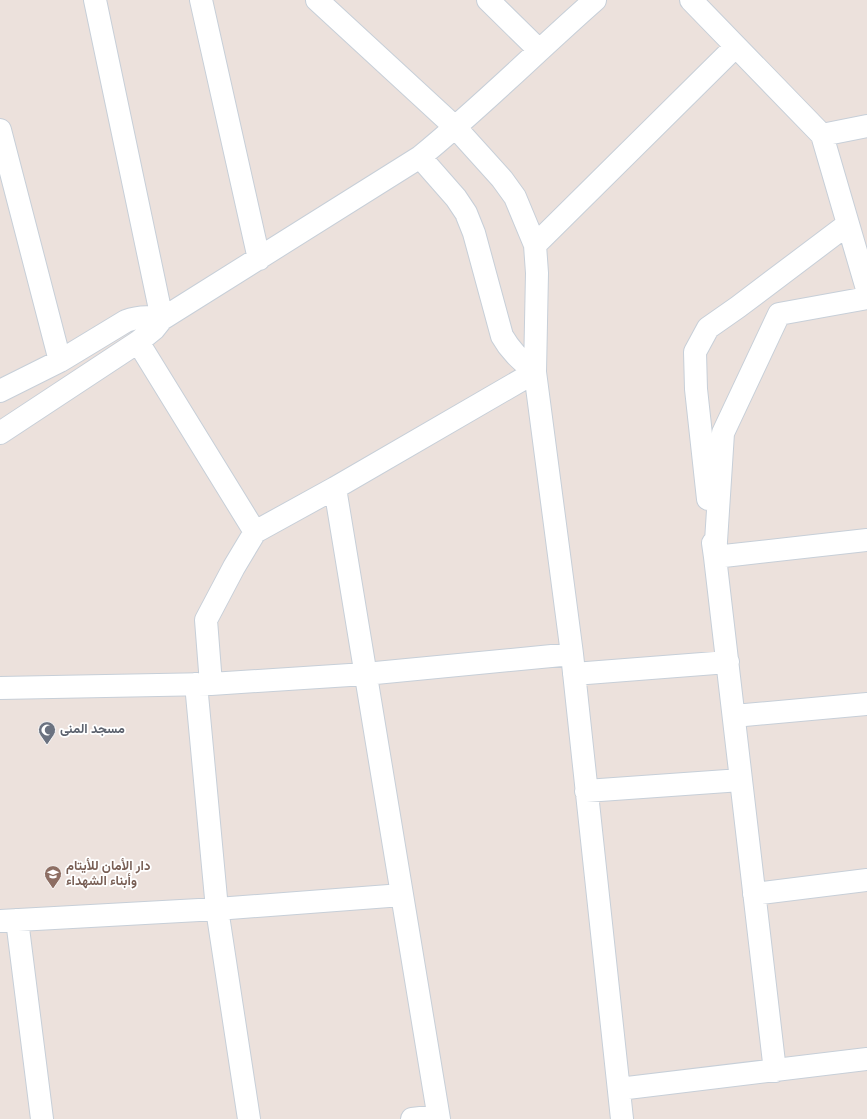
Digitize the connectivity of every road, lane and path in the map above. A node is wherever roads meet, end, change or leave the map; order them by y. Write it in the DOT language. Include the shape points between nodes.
graph roads {
  1 [pos="95,0"];
  2 [pos="201,0"];
  3 [pos="317,0"];
  4 [pos="488,0"];
  5 [pos="595,0"];
  6 [pos="691,0"];
  7 [pos="736,47"];
  8 [pos="538,50"];
  9 [pos="867,126"];
  10 [pos="456,128"];
  11 [pos="0,130"];
  12 [pos="822,135"];
  13 [pos="420,157"];
  14 [pos="848,224"];
  15 [pos="535,245"];
  16 [pos="259,259"];
  17 [pos="867,289"];
  18 [pos="867,298"];
  19 [pos="162,319"];
  20 [pos="138,342"];
  21 [pos="60,361"];
  22 [pos="535,372"];
  23 [pos="0,391"];
  24 [pos="0,433"];
  25 [pos="334,488"];
  26 [pos="255,532"];
  27 [pos="867,540"];
  28 [pos="715,557"];
  29 [pos="728,662"];
  30 [pos="573,664"];
  31 [pos="365,674"];
  32 [pos="204,684"];
  33 [pos="0,688"];
  34 [pos="867,704"];
  35 [pos="734,716"];
  36 [pos="740,780"];
  37 [pos="586,790"];
  38 [pos="867,880"];
  39 [pos="754,894"];
  40 [pos="402,895"];
  41 [pos="217,909"];
  42 [pos="8,921"];
  43 [pos="867,1059"];
  44 [pos="775,1071"];
  45 [pos="619,1089"];
  46 [pos="438,1118"];
  47 [pos="42,1119"];
  48 [pos="249,1119"];
  49 [pos="412,1119"];
  50 [pos="622,1119"];
  1 -- 19 [label="street"];
  2 -- 16 [label="street"];
  3 -- 10 [label="street"];
  4 -- 8 [label="street"];
  5 -- 8 [label="street"];
  6 -- 7 [label="street"];
  7 -- 12 [label="street"];
  7 -- 15 [label="street"];
  8 -- 10 [label="street"];
  9 -- 12 [label="street"];
  10 -- 13 [label="street"];
  10 -- 15 [label="street" via="515,197"];
  11 -- 21 [label="street"];
  12 -- 14 [label="street"];
  13 -- 16 [label="street"];
  13 -- 22 [label="street" via="466,213 474,233 502,336 519,359"];
  14 -- 17 [label="street"];
  14 -- 28 [label="street" via="708,328 695,352 696,389"];
  15 -- 22 [label="street"];
  16 -- 19 [label="street"];
  18 -- 28 [label="street" via="779,314 723,433"];
  19 -- 20 [label="street"];
  19 -- 21 [label="street" via="144,316 126,321"];
  20 -- 24 [label="street"];
  20 -- 26 [label="street"];
  21 -- 23 [label="street"];
  22 -- 25 [label="street"];
  22 -- 30 [label="street"];
  25 -- 26 [label="street"];
  25 -- 31 [label="street"];
  26 -- 32 [label="street" via="206,620"];
  27 -- 28 [label="street"];
  28 -- 29 [label="street"];
  29 -- 30 [label="street"];
  29 -- 35 [label="street"];
  30 -- 31 [label="street"];
  30 -- 37 [label="street"];
  31 -- 32 [label="street"];
  31 -- 40 [label="street"];
  32 -- 33 [label="street"];
  32 -- 41 [label="street"];
  34 -- 35 [label="street"];
  35 -- 36 [label="street"];
  36 -- 37 [label="street"];
  36 -- 39 [label="street"];
  37 -- 45 [label="street"];
  38 -- 39 [label="street"];
  39 -- 44 [label="street"];
  40 -- 41 [label="street"];
  40 -- 46 [label="street"];
  41 -- 42 [label="street"];
  41 -- 48 [label="street"];
  42 -- 47 [label="street"];
  43 -- 44 [label="street"];
  44 -- 45 [label="street"];
  45 -- 50 [label="street"];
  46 -- 49 [label="street"];
}
